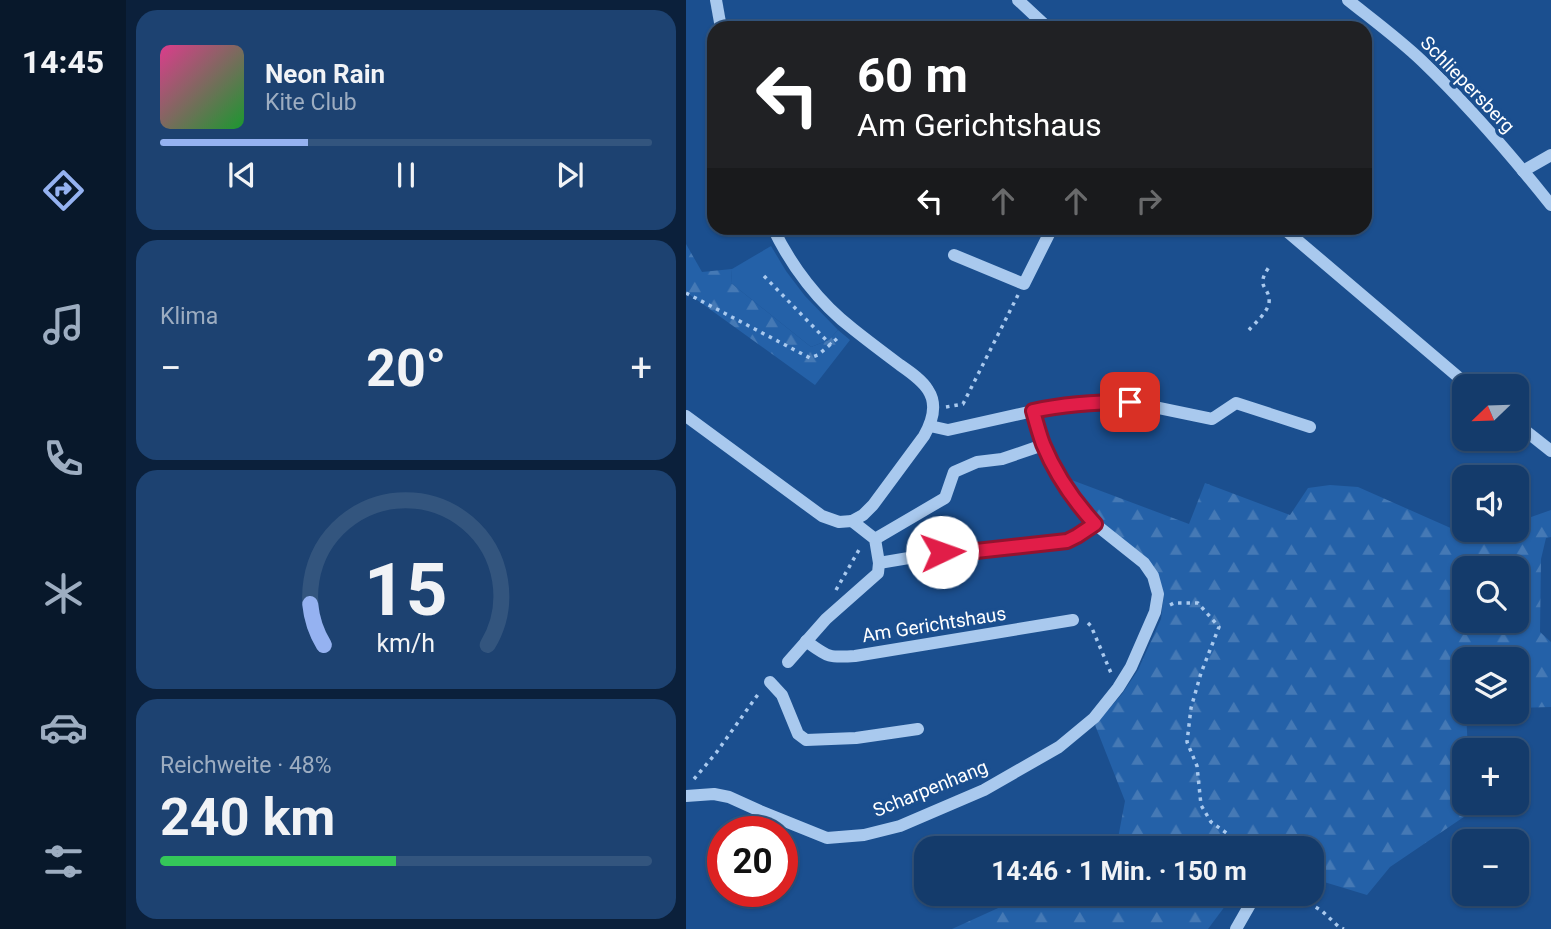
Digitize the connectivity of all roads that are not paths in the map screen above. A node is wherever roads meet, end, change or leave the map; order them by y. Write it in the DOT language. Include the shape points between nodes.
graph roads {
  1 [pos="716,0"];
  2 [pos="1018,0"];
  3 [pos="1348,0"];
  4 [pos="720,21"];
  5 [pos="1040,21"];
  6 [pos="1551,155"];
  7 [pos="1523,171"];
  8 [pos="1551,205"];
  9 [pos="776,235"];
  10 [pos="1048,235"];
  11 [pos="1291,235"];
  12 [pos="954,256"];
  13 [pos="1455,374"];
  14 [pos="1033,411"];
  15 [pos="686,416"];
  16 [pos="930,426"];
  17 [pos="1310,427"];
  18 [pos="1530,434"];
  19 [pos="1043,445"];
  20 [pos="1551,450"];
  21 [pos="852,521"];
  22 [pos="1095,524"];
  23 [pos="871,536"];
  24 [pos="880,563"];
  25 [pos="1073,620"];
  26 [pos="806,641"];
  27 [pos="788,662"];
  28 [pos="770,682"];
  29 [pos="918,729"];
  30 [pos="686,796"];
  31 [pos="1249,906"];
  32 [pos="1236,929"];
  1 -- 4 [label="street"];
  2 -- 5 [label="street"];
  3 -- 7 [label="street, Schliepersberg" via="1421,60"];
  6 -- 7 [label="street"];
  7 -- 8 [label="street, Schliepersberg"];
  9 -- 16 [label="street" via="798,271 849,326 930,391 934,410"];
  10 -- 12 [label="street" via="1024,284"];
  11 -- 13 [label="street"];
  14 -- 16 [label="street" via="948,430"];
  14 -- 17 [label="street" via="1130,402 1212,419 1236,403"];
  14 -- 19 [label="street"];
  15 -- 21 [label="street" via="822,516 839,523"];
  16 -- 21 [label="street" via="873,505"];
  18 -- 20 [label="street"];
  19 -- 22 [label="street" via="1063,482"];
  19 -- 23 [label="street" via="954,472 945,498"];
  21 -- 23 [label="street"];
  22 -- 24 [label="street" via="1067,541 976,551 968,548"];
  22 -- 30 [label="street, Scharpenhang" via="1144,563 1158,594 1156,612 1118,688 1094,718 1059,747 984,790 900,826 864,835 827,838 729,797"];
  23 -- 24 [label="street"];
  24 -- 26 [label="street, Am Gerichtshaus" via="878,573"];
  25 -- 26 [label="street, Am Gerichtshaus" via="855,656 825,655"];
  26 -- 27 [label="street, Am Gerichtshaus"];
  28 -- 29 [label="street" via="782,695 798,734 806,740"];
  31 -- 32 [label="street"];
}
